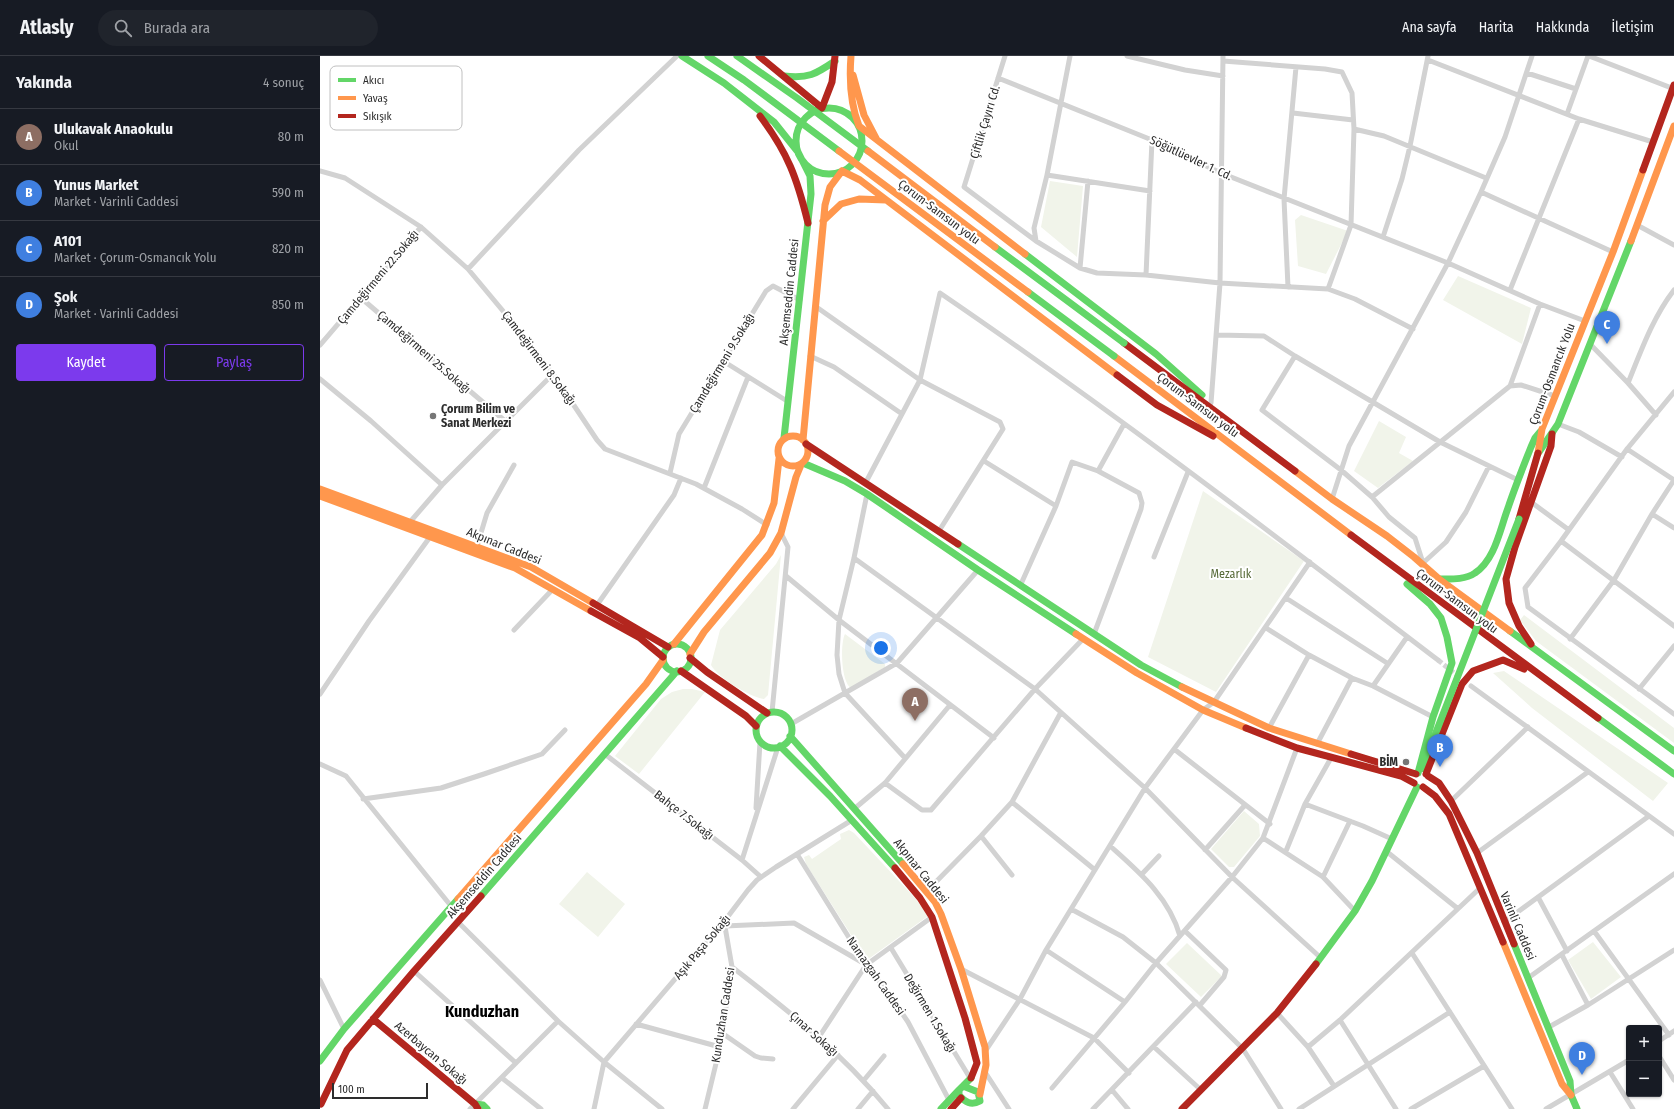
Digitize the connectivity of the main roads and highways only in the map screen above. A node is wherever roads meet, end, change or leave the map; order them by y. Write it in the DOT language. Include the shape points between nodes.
graph roads {
  1 [pos="682,56"];
  2 [pos="708,56"];
  3 [pos="737,56"];
  4 [pos="759,56"];
  5 [pos="851,56"];
  6 [pos="835,59"];
  7 [pos="850,66"];
  8 [pos="784,76"];
  9 [pos="1674,87"];
  10 [pos="754,106"];
  11 [pos="822,108"];
  12 [pos="859,126"];
  13 [pos="1674,126"];
  14 [pos="878,141"];
  15 [pos="798,152"];
  16 [pos="842,171"];
  17 [pos="886,200"];
  18 [pos="823,221"];
  19 [pos="808,222"];
  20 [pos="1542,429"];
  21 [pos="1552,434"];
  22 [pos="1248,436"];
  23 [pos="784,438"];
  24 [pos="805,442"];
  25 [pos="1242,452"];
  26 [pos="1538,453"];
  27 [pos="779,460"];
  28 [pos="802,464"];
  29 [pos="320,489"];
  30 [pos="320,496"];
  31 [pos="1368,548"];
  32 [pos="1439,579"];
  33 [pos="671,646"];
  34 [pos="1535,650"];
  35 [pos="690,656"];
  36 [pos="663,659"];
  37 [pos="679,671"];
  38 [pos="1543,678"];
  39 [pos="769,712"];
  40 [pos="756,726"];
  41 [pos="790,736"];
  42 [pos="779,747"];
  43 [pos="1674,751"];
  44 [pos="1422,774"];
  45 [pos="1674,774"];
  46 [pos="1418,786"];
  47 [pos="374,1019"];
  48 [pos="320,1061"];
  49 [pos="961,1088"];
  50 [pos="1571,1095"];
  51 [pos="980,1102"];
  52 [pos="966,1103"];
  53 [pos="320,1105"];
  54 [pos="474,1107"];
  55 [pos="1184,1108"];
  56 [pos="487,1109"];
  57 [pos="941,1109"];
  58 [pos="952,1109"];
  59 [pos="1577,1109"];
  1 -- 10 [label="main road"];
  2 -- 25 [label="main road, Çorum-Samsun yolu, bridge" via="744,80"];
  3 -- 22 [label="main road, Çorum-Samsun yolu, bridge" via="797,98"];
  4 -- 8 [label="main road"];
  5 -- 7 [label="main road"];
  6 -- 8 [label="main road" via="816,74 802,79"];
  6 -- 11 [label="main road" via="832,82"];
  7 -- 12 [label="main road" via="849,94"];
  7 -- 14 [label="main road" via="864,115"];
  8 -- 11 [label="main road"];
  9 -- 20 [label="main road, Çorum-Osmancık Yolu"];
  10 -- 15 [label="main road" via="774,122"];
  10 -- 19 [label="main road" via="791,165"];
  11 -- 12 [label="main road" via="844,111 853,117"];
  11 -- 15 [label="main road" via="812,112 798,129"];
  12 -- 14 [label="main road"];
  12 -- 16 [label="main road" via="862,142 858,157 851,166"];
  13 -- 21 [label="main road, Çorum-Osmancık Yolu" via="1590,344"];
  14 -- 22 [label="main road" via="1156,354"];
  15 -- 16 [label="main road" via="807,165 821,173 832,174"];
  15 -- 19 [label="main road, Akşemseddin Caddesi" via="810,176"];
  16 -- 17 [label="main road" via="860,180"];
  16 -- 18 [label="main road" via="830,187"];
  17 -- 18 [label="main road" via="859,199 841,204"];
  17 -- 25 [label="main road" via="1157,405"];
  18 -- 24 [label="main road"];
  19 -- 23 [label="main road, Akşemseddin Caddesi"];
  20 -- 26 [label="main road, Çorum-Osmancık Yolu"];
  20 -- 32 [label="main road" via="1535,438 1494,545 1481,568 1468,577"];
  21 -- 26 [label="main road, Çorum-Osmancık Yolu"];
  21 -- 34 [label="main road" via="1551,446 1506,579 1509,603 1519,626"];
  22 -- 32 [label="main road, Çorum-Samsun yolu" via="1423,563"];
  23 -- 24 [label="main road" via="796,436"];
  23 -- 27 [label="main road" via="778,448"];
  24 -- 28 [label="main road" via="808,454"];
  24 -- 44 [label="main road" via="1141,666 1270,728"];
  25 -- 31 [label="main road, Çorum-Samsun yolu"];
  26 -- 44 [label="main road, bridge" via="1519,519"];
  27 -- 28 [label="main road" via="789,466"];
  27 -- 33 [label="main road" via="774,503 762,536"];
  28 -- 35 [label="main road" via="781,533 770,553 704,632"];
  28 -- 46 [label="main road, Varinli Caddesi" via="845,481 867,494 1083,639 1203,710 1297,748 1401,776"];
  29 -- 33 [label="main road, Akpınar Caddesi" via="530,567"];
  30 -- 36 [label="main road, Akpınar Caddesi" via="516,568 640,638"];
  31 -- 38 [label="main road, Çorum-Samsun yolu"];
  31 -- 44 [label="main road" via="1430,604 1441,618 1447,637 1452,663 1433,717"];
  32 -- 34 [label="main road, Çorum-Samsun yolu"];
  33 -- 35 [label="main road" via="682,645"];
  33 -- 36 [label="main road"];
  34 -- 43 [label="main road, Çorum-Samsun yolu"];
  35 -- 37 [label="main road" via="689,664"];
  35 -- 39 [label="main road" via="706,672"];
  36 -- 37 [label="main road" via="670,669"];
  36 -- 48 [label="main road, Akşemseddin Caddesi" via="646,684 344,1029"];
  37 -- 40 [label="main road" via="746,716"];
  37 -- 47 [label="main road, Akşemseddin Caddesi"];
  38 -- 44 [label="main road" via="1503,660 1473,671 1462,684"];
  38 -- 45 [label="main road, Çorum-Samsun yolu"];
  39 -- 40 [label="main road" via="758,720"];
  39 -- 41 [label="main road" via="784,715 791,724"];
  40 -- 42 [label="main road" via="760,742 768,747"];
  41 -- 42 [label="main road"];
  41 -- 51 [label="main road, Akpınar Caddesi" via="935,902 961,969 986,1050"];
  42 -- 49 [label="main road, Akpınar Caddesi" via="801,765 852,820 915,891 932,917 978,1063 976,1070"];
  44 -- 46 [label="main road" via="1413,779"];
  44 -- 46 [label="main road" via="1428,784"];
  44 -- 50 [label="main road, Varinli Caddesi" via="1439,783 1477,853 1570,1081"];
  46 -- 50 [label="main road, Varinli Caddesi" via="1435,796 1449,814 1562,1084"];
  46 -- 55 [label="main road" via="1372,881 1355,911 1321,958 1277,1013"];
  47 -- 53 [label="main road, Akşemseddin Caddesi" via="347,1050"];
  47 -- 54 [label="main road, Azerbaycan Sokağı"];
  49 -- 51 [label="main road" via="974,1089"];
  49 -- 52 [label="main road" via="959,1095"];
  49 -- 57 [label="main road, Akpınar Caddesi"];
  50 -- 59 [label="main road, Varinli Caddesi"];
  51 -- 52 [label="main road"];
  52 -- 58 [label="main road"];
  54 -- 56 [label="main road, Azerbaycan Sokağı" via="483,1105"];
}
